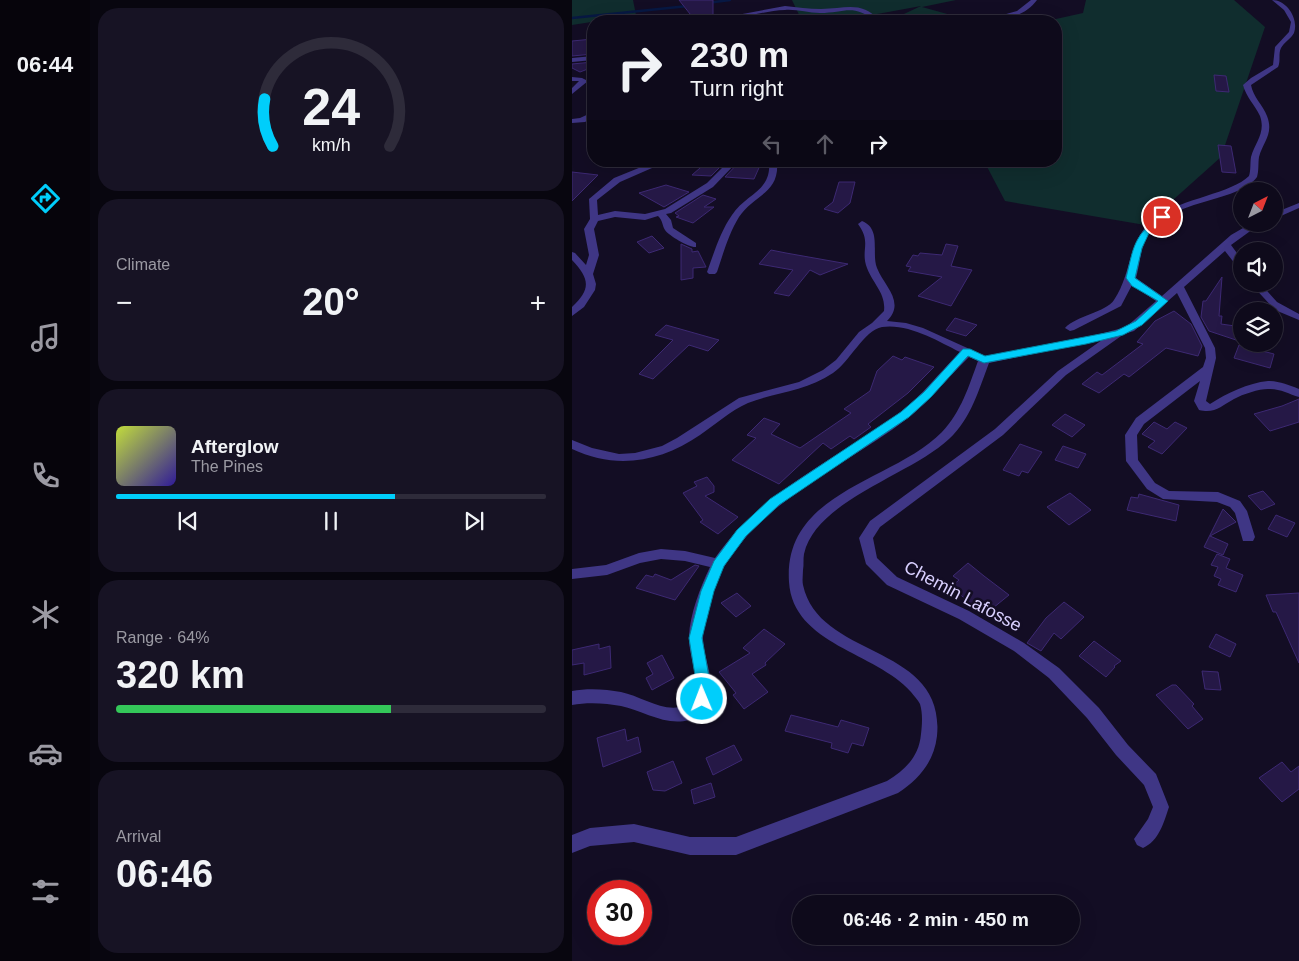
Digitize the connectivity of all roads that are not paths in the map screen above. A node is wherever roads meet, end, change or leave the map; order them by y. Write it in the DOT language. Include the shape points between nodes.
graph roads {
  1 [pos="1034,0"];
  2 [pos="1275,0"];
  3 [pos="763,12"];
  4 [pos="745,15"];
  5 [pos="759,15"];
  6 [pos="871,15"];
  7 [pos="1005,15"];
  8 [pos="587,59"];
  9 [pos="572,60"];
  10 [pos="572,79"];
  11 [pos="572,92"];
  12 [pos="587,117"];
  13 [pos="572,121"];
  14 [pos="649,167"];
  15 [pos="728,167"];
  16 [pos="773,167"];
  17 [pos="1298,205"];
  18 [pos="1283,212"];
  19 [pos="660,214"];
  20 [pos="594,219"];
  21 [pos="862,224"];
  22 [pos="1242,232"];
  23 [pos="693,245"];
  24 [pos="1226,245"];
  25 [pos="572,255"];
  26 [pos="1233,255"];
  27 [pos="712,272"];
  28 [pos="589,274"];
  29 [pos="1131,278"];
  30 [pos="1179,287"];
  31 [pos="1262,292"];
  32 [pos="1163,301"];
  33 [pos="572,313"];
  34 [pos="1298,317"];
  35 [pos="876,326"];
  36 [pos="1070,328"];
  37 [pos="1119,333"];
  38 [pos="967,352"];
  39 [pos="984,360"];
  40 [pos="1209,368"];
  41 [pos="1298,393"];
  42 [pos="572,444"];
  43 [pos="1248,537"];
  44 [pos="718,564"];
  45 [pos="572,574"];
  46 [pos="572,698"];
  47 [pos="1143,840"];
  48 [pos="572,844"];
  1 -- 7 [label="street" via="1023,10"];
  2 -- 29 [label="street" via="1292,14 1294,23 1292,32 1277,50 1276,66 1247,85 1261,108 1266,132 1254,158 1252,179 1162,217 1145,232"];
  3 -- 4 [label="street"];
  3 -- 5 [label="street"];
  3 -- 6 [label="street" via="785,8 820,11 857,8"];
  8 -- 9 [label="street"];
  10 -- 11 [label="street" via="584,81"];
  12 -- 13 [label="street"];
  14 -- 20 [label="street" via="606,187 592,202"];
  15 -- 19 [label="street" via="710,185"];
  16 -- 27 [label="street" via="774,176 769,185 737,213"];
  17 -- 18 [label="street"];
  19 -- 20 [label="street" via="639,217 615,214"];
  19 -- 23 [label="street" via="668,220 669,229"];
  20 -- 28 [label="street" via="589,229 594,248"];
  21 -- 35 [label="street" via="871,236 872,267 883,285 890,309"];
  22 -- 24 [label="street"];
  24 -- 26 [label="street"];
  24 -- 30 [label="street"];
  25 -- 28 [label="street"];
  28 -- 33 [label="street" via="593,281 592,290 586,301"];
  29 -- 32 [label="street"];
  29 -- 36 [label="street" via="1117,304"];
  30 -- 32 [label="street"];
  30 -- 40 [label="street" via="1210,348"];
  31 -- 34 [label="street" via="1273,306"];
  32 -- 37 [label="street" via="1139,323"];
  35 -- 38 [label="street" via="890,324 915,330"];
  35 -- 42 [label="street" via="822,375 801,387 743,401 672,447 643,457 612,458 586,452"];
  37 -- 39 [label="street"];
  37 -- 47 [label="street, Chemin Lafosse" via="1062,373 999,432 875,524 866,538 871,560 892,582 964,614 1019,647 1054,673 1093,713 1150,780 1161,807 1155,824"];
  38 -- 39 [label="street"];
  38 -- 44 [label="street" via="905,415 774,502 742,533"];
  39 -- 48 [label="street" via="969,404 943,438 838,501 812,524 797,554 797,594 807,614 818,626 898,673 925,698 930,716 929,742 919,766 892,787 736,846 690,846 634,833 590,837"];
  40 -- 41 [label="street" via="1200,401 1203,407 1220,404 1232,395 1268,385"];
  40 -- 43 [label="street" via="1140,421 1131,435 1132,461 1152,486 1167,496 1218,497 1235,504 1241,511"];
  44 -- 45 [label="street" via="661,554 607,570"];
  44 -- 46 [label="street" via="696,638 704,688 695,709 671,714 620,699"];
}
